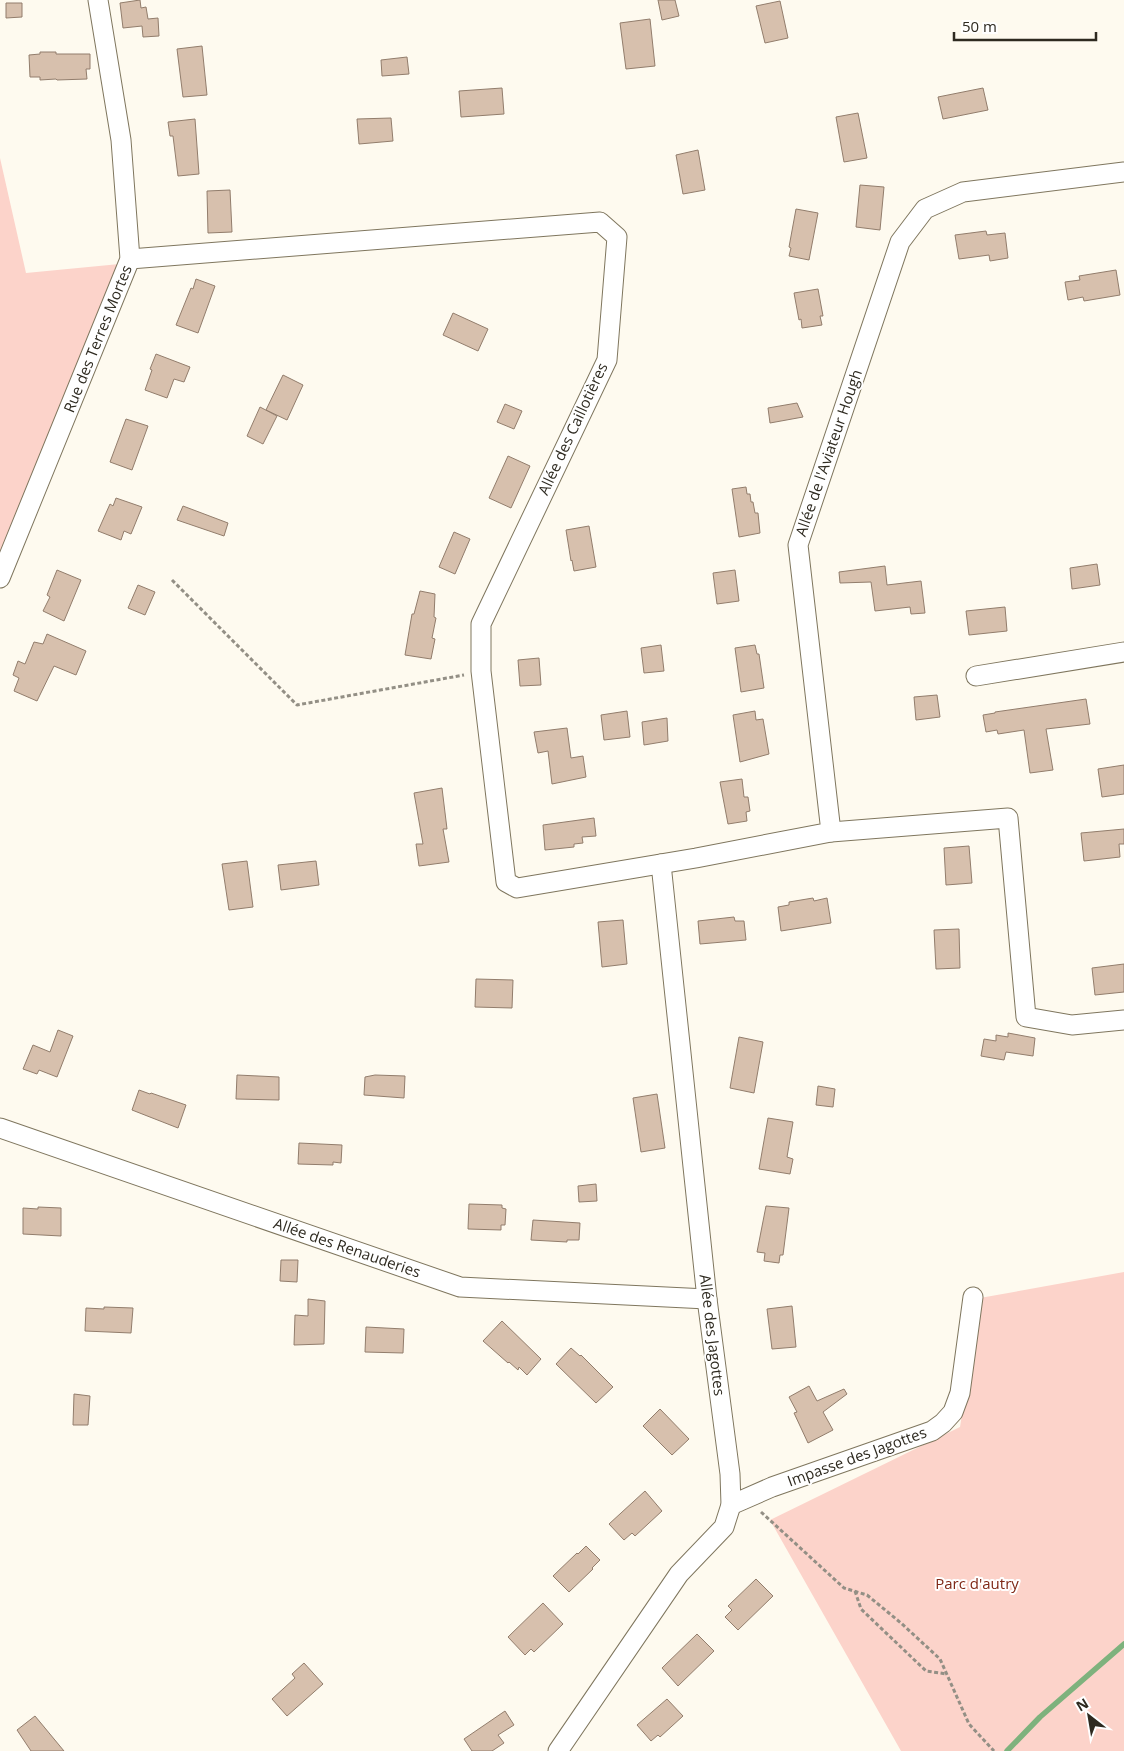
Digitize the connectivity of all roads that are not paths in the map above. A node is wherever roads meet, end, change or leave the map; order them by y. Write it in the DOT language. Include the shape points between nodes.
graph roads {
  1 [pos="98,0"];
  2 [pos="1124,172"];
  3 [pos="130,259"];
  4 [pos="0,578"];
  5 [pos="1124,652"];
  6 [pos="976,676"];
  7 [pos="831,832"];
  8 [pos="662,864"];
  9 [pos="1124,1020"];
  10 [pos="0,1128"];
  11 [pos="973,1297"];
  12 [pos="707,1299"];
  13 [pos="731,1506"];
  14 [pos="558,1751"];
  1 -- 3 [label="street, Rue des Terres Mortes" via="121,140"];
  2 -- 7 [label="street, Allée de l'Aviateur Hough" via="963,192 925,208 900,242 798,545"];
  3 -- 4 [label="street, Rue des Terres Mortes"];
  3 -- 8 [label="street, Allée des Caillotières" via="600,222 617,237 607,360 481,624 482,672 506,882 517,888"];
  5 -- 6 [label="street"];
  7 -- 8 [label="street"];
  7 -- 9 [label="street" via="1008,818 1026,1017 1072,1024"];
  8 -- 12 [label="street, Allée des Jagottes"];
  10 -- 12 [label="street, Allée des Renauderies" via="460,1287"];
  11 -- 13 [label="street, Impasse des Jagottes" via="960,1393 953,1412 943,1423 932,1431 772,1487"];
  12 -- 13 [label="street, Allée des Jagottes" via="730,1474"];
  13 -- 14 [label="street, Allée des Jagottes" via="724,1527 679,1574"];
}
